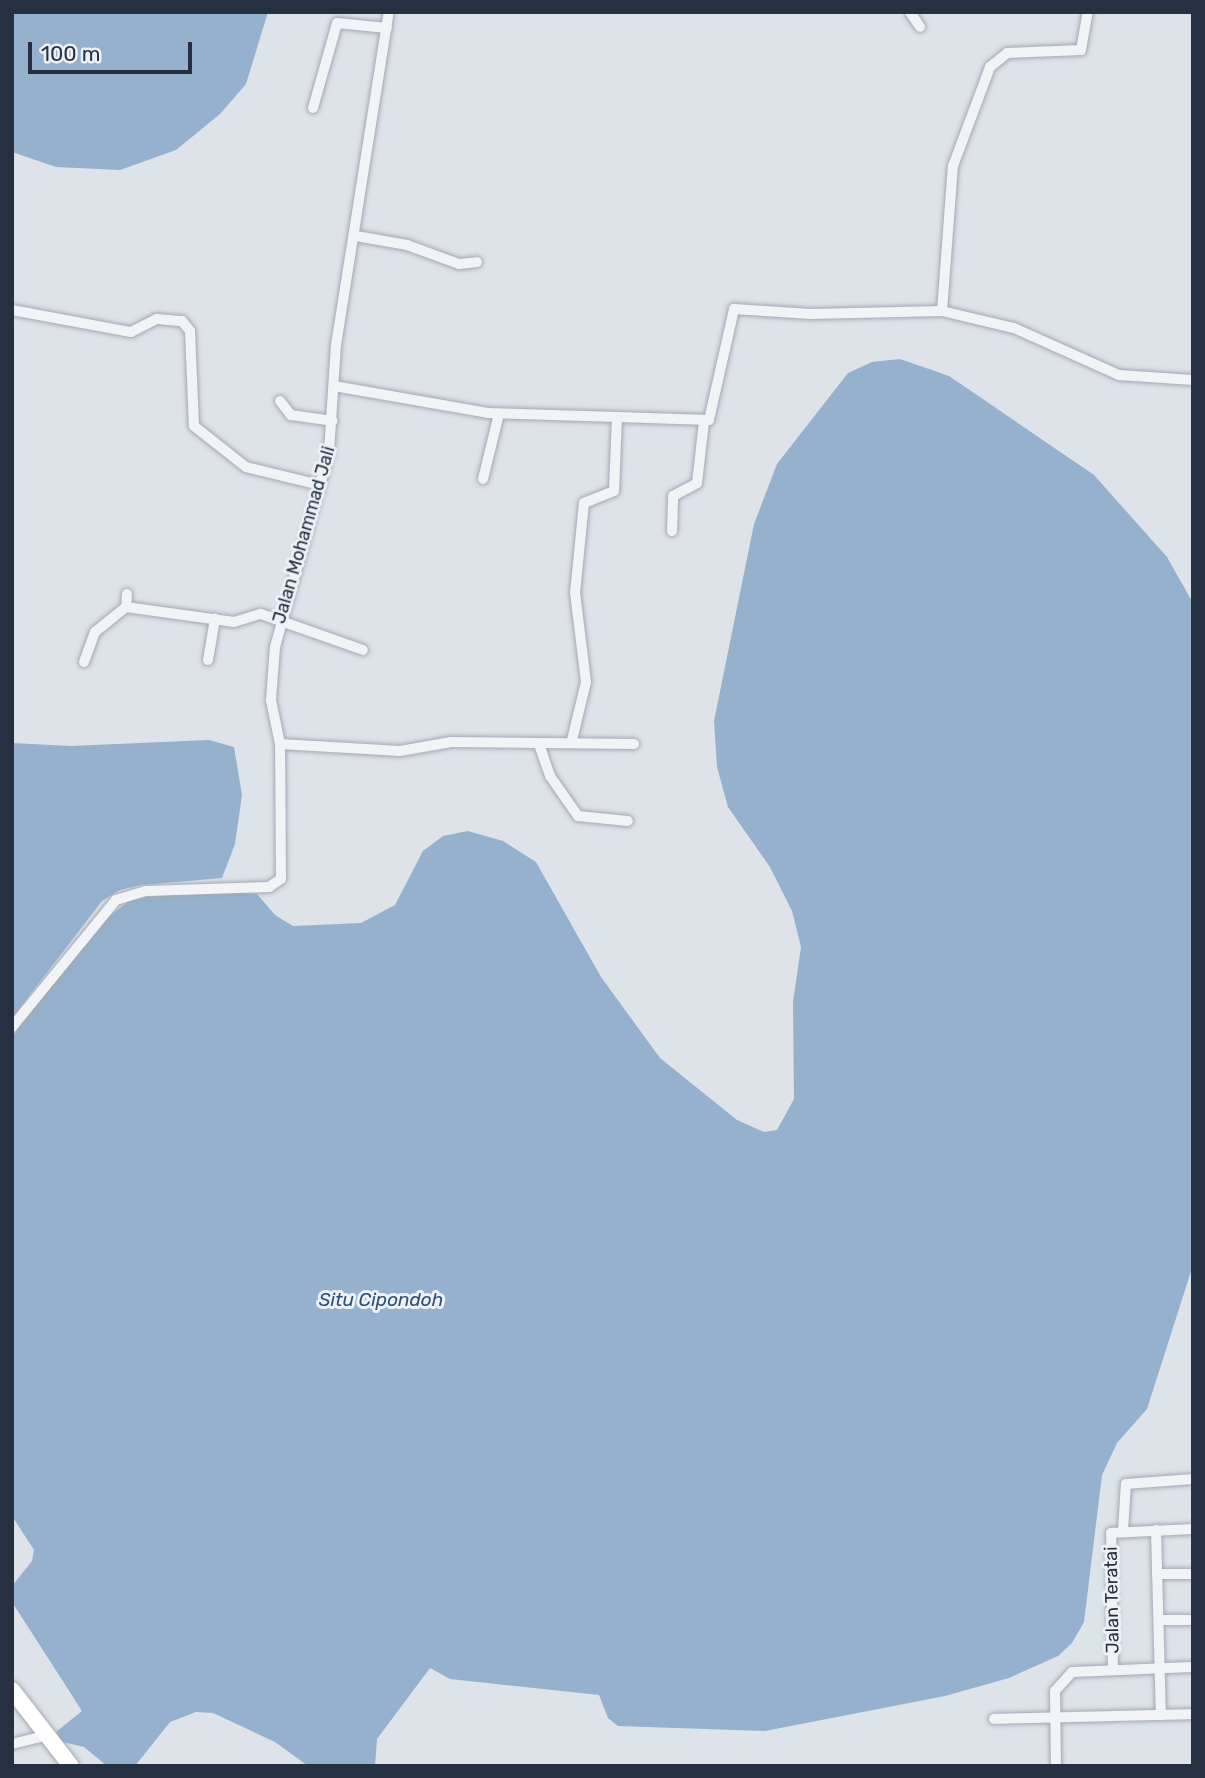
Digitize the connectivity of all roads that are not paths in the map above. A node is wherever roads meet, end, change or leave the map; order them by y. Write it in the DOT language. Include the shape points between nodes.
graph roads {
  1 [pos="389,12"];
  2 [pos="910,12"];
  3 [pos="1088,12"];
  4 [pos="387,27"];
  5 [pos="920,27"];
  6 [pos="313,108"];
  7 [pos="356,236"];
  8 [pos="477,262"];
  9 [pos="12,310"];
  10 [pos="942,311"];
  11 [pos="1193,380"];
  12 [pos="334,386"];
  13 [pos="280,401"];
  14 [pos="499,414"];
  15 [pos="617,417"];
  16 [pos="333,421"];
  17 [pos="704,422"];
  18 [pos="483,479"];
  19 [pos="320,485"];
  20 [pos="672,531"];
  21 [pos="127,594"];
  22 [pos="126,607"];
  23 [pos="215,619"];
  24 [pos="280,619"];
  25 [pos="363,650"];
  26 [pos="208,660"];
  27 [pos="84,662"];
  28 [pos="572,740"];
  29 [pos="280,744"];
  30 [pos="538,744"];
  31 [pos="634,744"];
  32 [pos="628,821"];
  33 [pos="12,1027"];
  34 [pos="1193,1479"];
  35 [pos="1193,1529"];
  36 [pos="1118,1530"];
  37 [pos="1156,1530"];
  38 [pos="1157,1574"];
  39 [pos="1193,1574"];
  40 [pos="1159,1620"];
  41 [pos="1193,1620"];
  42 [pos="1193,1667"];
  43 [pos="1160,1668"];
  44 [pos="1113,1669"];
  45 [pos="12,1690"];
  46 [pos="1161,1714"];
  47 [pos="1193,1714"];
  48 [pos="1055,1717"];
  49 [pos="994,1719"];
  50 [pos="45,1736"];
  51 [pos="12,1744"];
  52 [pos="71,1766"];
  53 [pos="1056,1766"];
  1 -- 4 [label="street, Jalan Mohammad Jali"];
  2 -- 5 [label="street"];
  3 -- 10 [label="street" via="1080,50 1007,52 990,67 953,166"];
  4 -- 6 [label="street" via="337,23"];
  4 -- 7 [label="street, Jalan Mohammad Jali"];
  7 -- 8 [label="street" via="407,245 459,264"];
  7 -- 12 [label="street, Jalan Mohammad Jali" via="344,289"];
  9 -- 19 [label="street" via="131,332 157,319 182,321 190,331 194,426 246,467"];
  10 -- 11 [label="street" via="1014,328 1119,375"];
  10 -- 17 [label="street" via="811,314 734,309 712,415"];
  12 -- 14 [label="street"];
  12 -- 16 [label="street, Jalan Mohammad Jali"];
  13 -- 16 [label="street" via="291,415"];
  14 -- 15 [label="street"];
  14 -- 18 [label="street"];
  15 -- 17 [label="street"];
  15 -- 28 [label="street" via="614,491 584,502 575,593 586,682"];
  16 -- 19 [label="street, Jalan Mohammad Jali"];
  17 -- 20 [label="street" via="696,483 673,496"];
  19 -- 24 [label="street, Jalan Mohammad Jali"];
  21 -- 22 [label="street"];
  22 -- 23 [label="street"];
  22 -- 27 [label="street" via="95,632"];
  23 -- 24 [label="street" via="243,622 261,614"];
  23 -- 26 [label="street"];
  24 -- 25 [label="street"];
  24 -- 29 [label="street, Jalan Mohammad Jali" via="271,700"];
  28 -- 30 [label="street"];
  28 -- 31 [label="street"];
  29 -- 30 [label="street" via="400,751 451,742"];
  29 -- 33 [label="street, Jalan Mohammad Jali" via="281,879 269,887 146,891 117,900"];
  30 -- 32 [label="street" via="550,776 578,816"];
  34 -- 36 [label="street, Jalan Teratai" via="1126,1484"];
  35 -- 37 [label="street"];
  36 -- 37 [label="street"];
  36 -- 44 [label="street, Jalan Teratai"];
  37 -- 38 [label="street"];
  38 -- 39 [label="street"];
  38 -- 40 [label="street"];
  40 -- 41 [label="street"];
  40 -- 43 [label="street"];
  42 -- 43 [label="street"];
  43 -- 44 [label="street"];
  43 -- 46 [label="street"];
  44 -- 48 [label="street" via="1074,1671 1056,1688"];
  45 -- 50 [label="main road"];
  46 -- 47 [label="street"];
  46 -- 48 [label="street"];
  48 -- 49 [label="street"];
  48 -- 53 [label="street"];
  50 -- 51 [label="street"];
  50 -- 52 [label="main road"];
}
